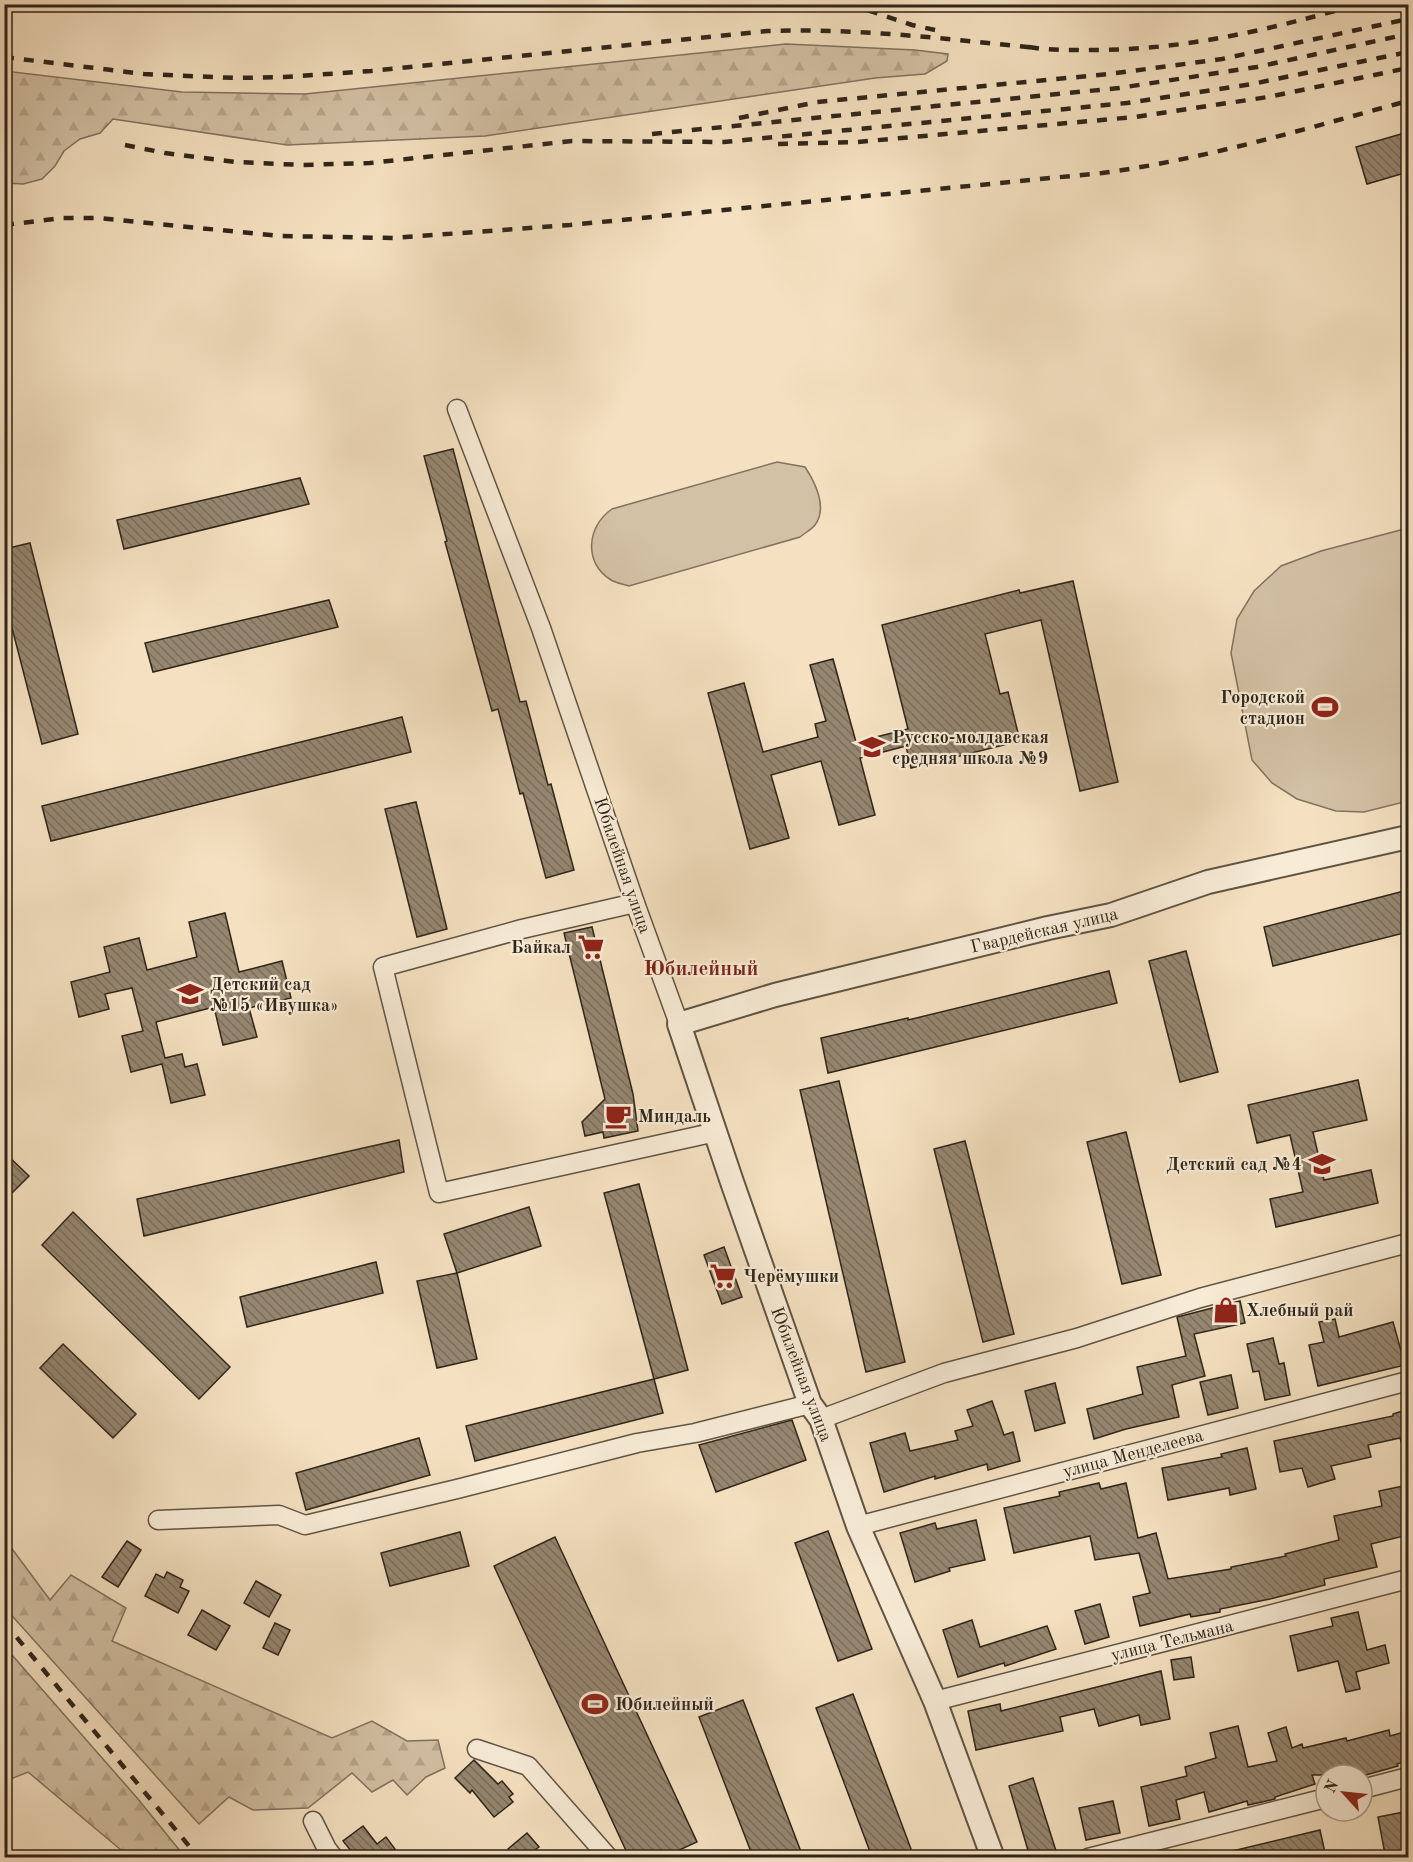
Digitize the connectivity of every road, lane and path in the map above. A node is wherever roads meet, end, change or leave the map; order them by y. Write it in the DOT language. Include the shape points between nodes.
graph roads {
  1 [pos="457,409"];
  2 [pos="1408,837"];
  3 [pos="635,903"];
  4 [pos="679,1023"];
  5 [pos="716,1131"];
  6 [pos="1408,1243"];
  7 [pos="1408,1381"];
  8 [pos="815,1412"];
  9 [pos="158,1520"];
  10 [pos="858,1526"];
  11 [pos="1408,1579"];
  12 [pos="935,1701"];
  13 [pos="477,1749"];
  14 [pos="1408,1777"];
  15 [pos="1374,1786"];
  16 [pos="1314,1801"];
  17 [pos="314,1821"];
  18 [pos="334,1857"];
  19 [pos="609,1857"];
  20 [pos="993,1857"];
  21 [pos="1088,1857"];
  1 -- 3 [label="street, Юбилейная улица" via="541,628"];
  2 -- 4 [label="street, Гвардейская улица" via="1208,882 1111,915 775,995"];
  3 -- 4 [label="street, Юбилейная улица"];
  3 -- 5 [label="street" via="383,967 439,1193"];
  4 -- 5 [label="street, Юбилейная улица"];
  5 -- 8 [label="street, Юбилейная улица"];
  6 -- 8 [label="street" via="1200,1298 1077,1338"];
  7 -- 10 [label="street, улица Менделеева"];
  8 -- 9 [label="street" via="637,1443 305,1524 279,1515"];
  8 -- 10 [label="street, Юбилейная улица"];
  10 -- 12 [label="street, Юбилейная улица"];
  11 -- 12 [label="street, улица Тельмана"];
  12 -- 20 [label="street, Юбилейная улица"];
  13 -- 19 [label="street" via="528,1766"];
  14 -- 15 [label="street"];
  16 -- 21 [label="street"];
  17 -- 18 [label="street"];
}
